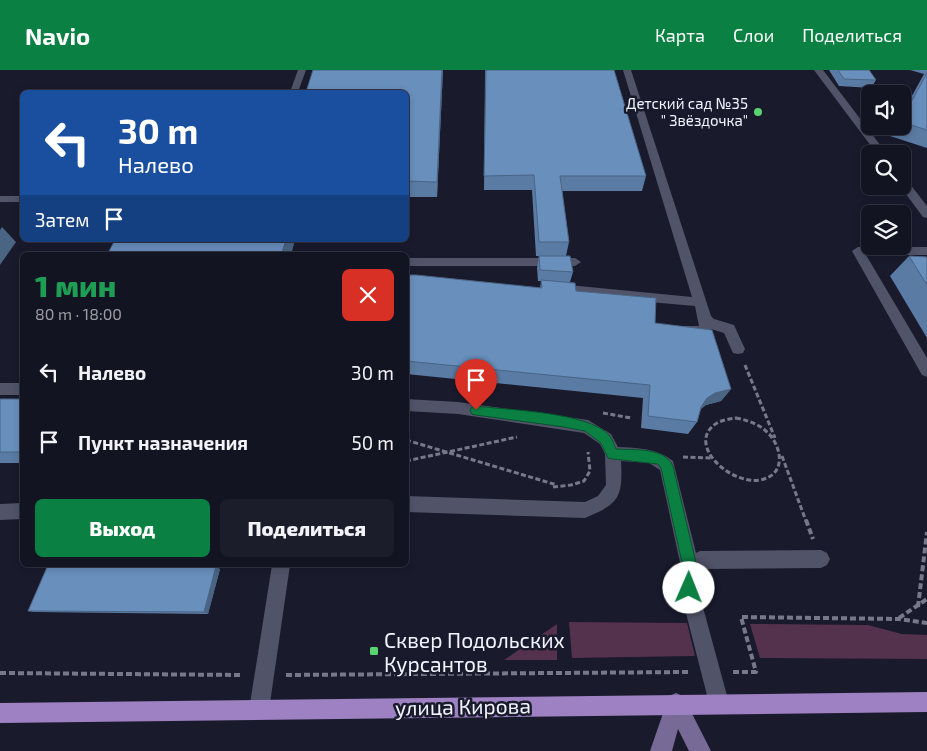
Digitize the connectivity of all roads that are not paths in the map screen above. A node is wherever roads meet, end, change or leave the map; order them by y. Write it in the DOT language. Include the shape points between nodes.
graph roads {
  1 [pos="302,70"];
  2 [pos="627,70"];
  3 [pos="818,70"];
  4 [pos="295,90"];
  5 [pos="875,145"];
  6 [pos="911,193"];
  7 [pos="0,199"];
  8 [pos="20,199"];
  9 [pos="927,214"];
  10 [pos="927,251"];
  11 [pos="409,262"];
  12 [pos="575,262"];
  13 [pos="544,288"];
  14 [pos="700,302"];
  15 [pos="705,317"];
  16 [pos="675,329"];
  17 [pos="738,349"];
  18 [pos="927,371"];
  19 [pos="0,389"];
  20 [pos="20,389"];
  21 [pos="409,405"];
  22 [pos="613,454"];
  23 [pos="409,504"];
  24 [pos="20,511"];
  25 [pos="0,512"];
  26 [pos="821,559"];
  27 [pos="281,567"];
  28 [pos="690,567"];
  29 [pos="927,702"];
  30 [pos="719,703"];
  31 [pos="676,704"];
  32 [pos="258,710"];
  33 [pos="0,714"];
  34 [pos="661,751"];
  35 [pos="700,751"];
  1 -- 4 [label="street"];
  2 -- 14 [label="street"];
  3 -- 5 [label="street"];
  6 -- 9 [label="street"];
  7 -- 8 [label="street"];
  10 -- 18 [label="street" via="858,251"];
  11 -- 12 [label="street"];
  13 -- 14 [label="street"];
  14 -- 15 [label="street"];
  15 -- 16 [label="street" via="704,329 698,332"];
  15 -- 17 [label="street" via="709,323 729,329"];
  19 -- 20 [label="street"];
  21 -- 22 [label="street" via="458,408 588,427 606,439"];
  22 -- 23 [label="street" via="614,488 604,502 585,510"];
  22 -- 28 [label="street" via="650,457 667,466"];
  24 -- 25 [label="street"];
  26 -- 28 [label="street" via="700,560"];
  27 -- 32 [label="street"];
  28 -- 30 [label="street" via="686,578"];
  29 -- 30 [label="main road, улица Кирова"];
  30 -- 31 [label="main road, улица Кирова"];
  31 -- 32 [label="main road, улица Кирова"];
  31 -- 34 [label="street"];
  31 -- 35 [label="street"];
  32 -- 33 [label="main road, улица Кирова"];
}
